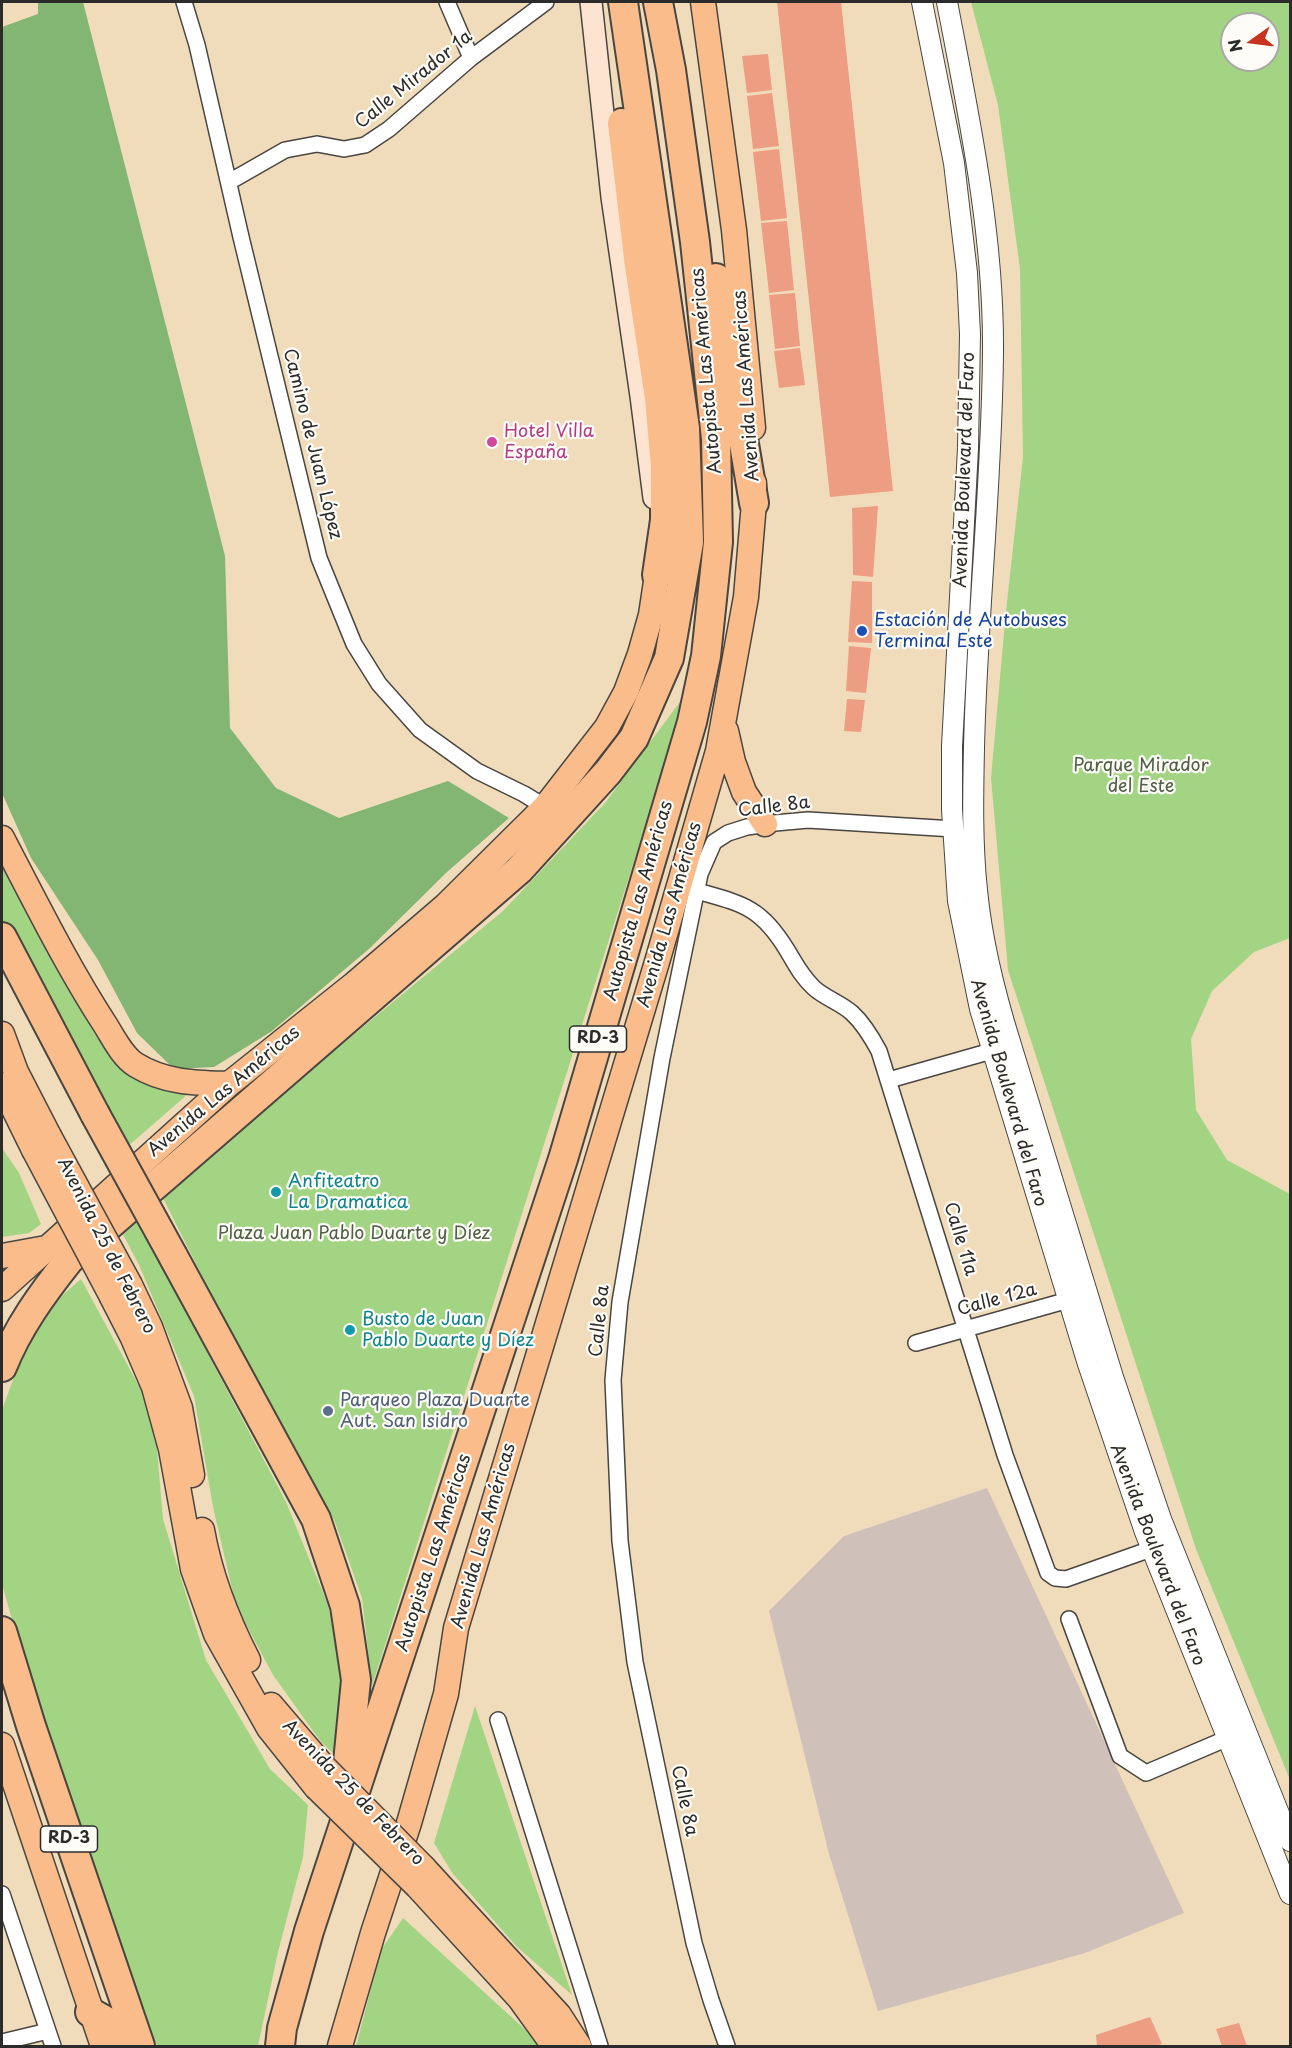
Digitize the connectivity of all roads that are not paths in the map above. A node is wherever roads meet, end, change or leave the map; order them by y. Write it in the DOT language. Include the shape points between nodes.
graph roads {
  1 [pos="184,2"];
  2 [pos="447,2"];
  3 [pos="546,2"];
  4 [pos="591,2"];
  5 [pos="611,2"];
  6 [pos="623,2"];
  7 [pos="658,2"];
  8 [pos="703,2"];
  9 [pos="714,2"];
  10 [pos="922,2"];
  11 [pos="947,2"];
  12 [pos="471,58"];
  13 [pos="715,81"];
  14 [pos="674,94"];
  15 [pos="229,182"];
  16 [pos="754,503"];
  17 [pos="657,575"];
  18 [pos="724,718"];
  19 [pos="545,807"];
  20 [pos="765,824"];
  21 [pos="954,829"];
  22 [pos="2,837"];
  23 [pos="703,839"];
  24 [pos="697,891"];
  25 [pos="2,937"];
  26 [pos="2,1034"];
  27 [pos="1002,1048"];
  28 [pos="890,1080"];
  29 [pos="230,1084"];
  30 [pos="2,1085"];
  31 [pos="2,1125"];
  32 [pos="42,1143"];
  33 [pos="46,1248"];
  34 [pos="2,1256"];
  35 [pos="2,1289"];
  36 [pos="1079,1297"];
  37 [pos="967,1328"];
  38 [pos="916,1343"];
  39 [pos="2,1367"];
  40 [pos="1151,1549"];
  41 [pos="1069,1619"];
  42 [pos="2,1631"];
  43 [pos="498,1720"];
  44 [pos="1227,1738"];
  45 [pos="2,1745"];
  46 [pos="341,1836"];
  47 [pos="1290,1841"];
  48 [pos="420,1876"];
  49 [pos="2,1894"];
  50 [pos="1290,1894"];
  51 [pos="90,2012"];
  52 [pos="48,2031"];
  53 [pos="2,2042"];
  54 [pos="53,2046"];
  55 [pos="103,2046"];
  56 [pos="120,2046"];
  57 [pos="140,2046"];
  58 [pos="280,2046"];
  59 [pos="340,2046"];
  60 [pos="554,2046"];
  61 [pos="579,2046"];
  62 [pos="600,2046"];
  63 [pos="727,2046"];
  1 -- 15 [label="street, Camino de Juan López"];
  2 -- 12 [label="street"];
  3 -- 12 [label="street, Calle Mirador 1a"];
  4 -- 17 [label="main road, Avenida Las Américas" via="612,196 650,459"];
  5 -- 17 [label="highway" via="626,166 665,466 665,520"];
  6 -- 39 [label="highway, Autopista Las Américas" via="685,428 688,542 669,658 634,738 519,870 69,1260 35,1304"];
  7 -- 14 [label="highway, Autopista Las Américas / RD-3"];
  8 -- 13 [label="main road, Avenida Las Américas"];
  9 -- 13 [label="main road"];
  10 -- 21 [label="street, Avenida Boulevard del Faro" via="954,163 970,334 952,746"];
  11 -- 27 [label="street, Avenida Boulevard del Faro" via="982,197 992,298 992,413 975,696 973,845 982,931"];
  12 -- 15 [label="street, Calle Mirador 1a" via="365,145 344,148 317,144 285,150"];
  13 -- 16 [label="main road, Avenida Las Américas" via="753,428"];
  14 -- 16 [label="highway" via="686,122 728,339"];
  14 -- 46 [label="highway, Autopista Las Américas / RD-3" via="716,439 718,542 706,656 692,722 563,1159"];
  15 -- 19 [label="street, Camino de Juan López" via="319,558 354,644 380,684 420,730 477,771"];
  16 -- 18 [label="main road, Avenida Las Américas" via="747,597"];
  17 -- 19 [label="main road, Avenida Las Américas" via="651,615 626,692 607,727"];
  18 -- 20 [label="main road" via="732,762 744,792"];
  18 -- 23 [label="main road, Avenida Las Américas"];
  19 -- 29 [label="main road, Avenida Las Américas" via="445,906"];
  20 -- 21 [label="street, Calle 8a" via="808,820"];
  20 -- 23 [label="street, Calle 8a"];
  21 -- 27 [label="street, Avenida Boulevard del Faro" via="958,901 980,1008"];
  22 -- 29 [label="main road" via="83,991 135,1065 185,1082"];
  23 -- 24 [label="street, Calle 8a"];
  23 -- 59 [label="main road, Avenida Las Américas" via="456,1629 446,1694"];
  24 -- 28 [label="street, Calle 11a" via="738,902 772,926 799,972 814,989 852,1013 871,1036"];
  24 -- 63 [label="street, Calle 8a" via="662,1058 622,1291 613,1380 620,1542 635,1662 694,1943"];
  25 -- 46 [label="highway, bridge" via="316,1520 345,1606 356,1680"];
  26 -- 32 [label="main road"];
  27 -- 28 [label="street"];
  27 -- 36 [label="street, Avenida Boulevard del Faro"];
  28 -- 37 [label="street, Calle 11a"];
  29 -- 33 [label="main road, Avenida Las Américas"];
  30 -- 32 [label="main road"];
  31 -- 32 [label="main road"];
  32 -- 48 [label="main road, Avenida 25 de Febrero, bridge" via="121,1291 150,1327 180,1408 207,1554 232,1629 272,1708 320,1777"];
  33 -- 34 [label="main road"];
  33 -- 35 [label="main road, Avenida Las Américas"];
  36 -- 37 [label="street, Calle 12a"];
  36 -- 40 [label="street, Avenida Boulevard del Faro" via="1088,1364"];
  36 -- 47 [label="street, Avenida Boulevard del Faro" via="1161,1518"];
  37 -- 38 [label="street, Calle 12a"];
  37 -- 40 [label="street, Calle 11a" via="1005,1455 1048,1573 1066,1579"];
  40 -- 44 [label="street, Avenida Boulevard del Faro"];
  41 -- 44 [label="street" via="1119,1756 1146,1773"];
  42 -- 57 [label="highway, RD-3" via="34,1737"];
  43 -- 62 [label="street"];
  44 -- 50 [label="street, Avenida Boulevard del Faro"];
  45 -- 51 [label="main road"];
  46 -- 58 [label="highway, Autopista Las Américas / RD-3" via="309,1931"];
  48 -- 60 [label="main road, Avenida 25 de Febrero"];
  48 -- 61 [label="main road, Avenida 25 de Febrero" via="559,2015"];
  49 -- 52 [label="street"];
  51 -- 55 [label="main road"];
  51 -- 56 [label="highway" via="111,2024"];
  52 -- 53 [label="street"];
  52 -- 54 [label="street"];
}
